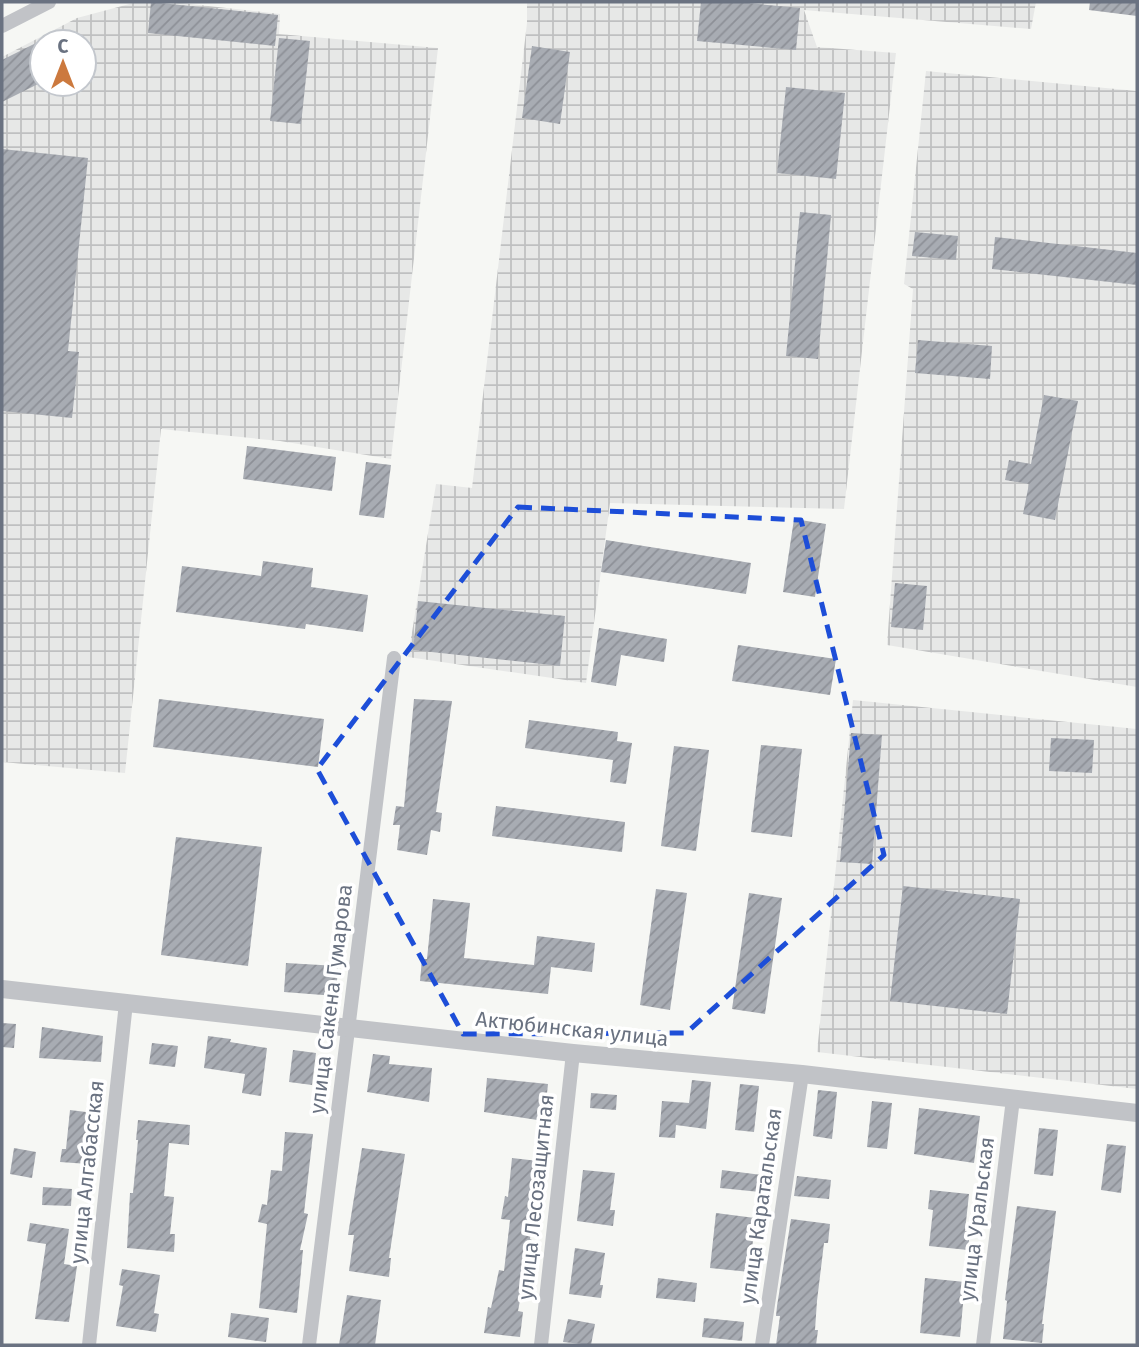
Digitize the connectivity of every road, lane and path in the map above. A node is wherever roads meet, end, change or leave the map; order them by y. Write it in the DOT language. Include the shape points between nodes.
graph roads {
  1 [pos="49,2"];
  2 [pos="2,26"];
  3 [pos="394,658"];
  4 [pos="2,989"];
  5 [pos="126,1003"];
  6 [pos="349,1028"];
  7 [pos="573,1053"];
  8 [pos="802,1074"];
  9 [pos="1013,1099"];
  10 [pos="1137,1113"];
  11 [pos="89,1345"];
  12 [pos="309,1345"];
  13 [pos="541,1345"];
  14 [pos="762,1345"];
  15 [pos="982,1345"];
  1 -- 2 [label="street"];
  3 -- 6 [label="street, улица Сакена Гумарова"];
  4 -- 5 [label="street, Актюбинская улица"];
  5 -- 6 [label="street, Актюбинская улица"];
  5 -- 11 [label="street, улица Алгабасская"];
  6 -- 7 [label="street, Актюбинская улица"];
  6 -- 12 [label="street, улица Сакена Гумарова"];
  7 -- 8 [label="street, Актюбинская улица"];
  7 -- 13 [label="street, улица Лесозащитная"];
  8 -- 9 [label="street, Актюбинская улица"];
  8 -- 14 [label="street, улица Каратальская"];
  9 -- 10 [label="street, Актюбинская улица"];
  9 -- 15 [label="street, улица Уральская"];
}
